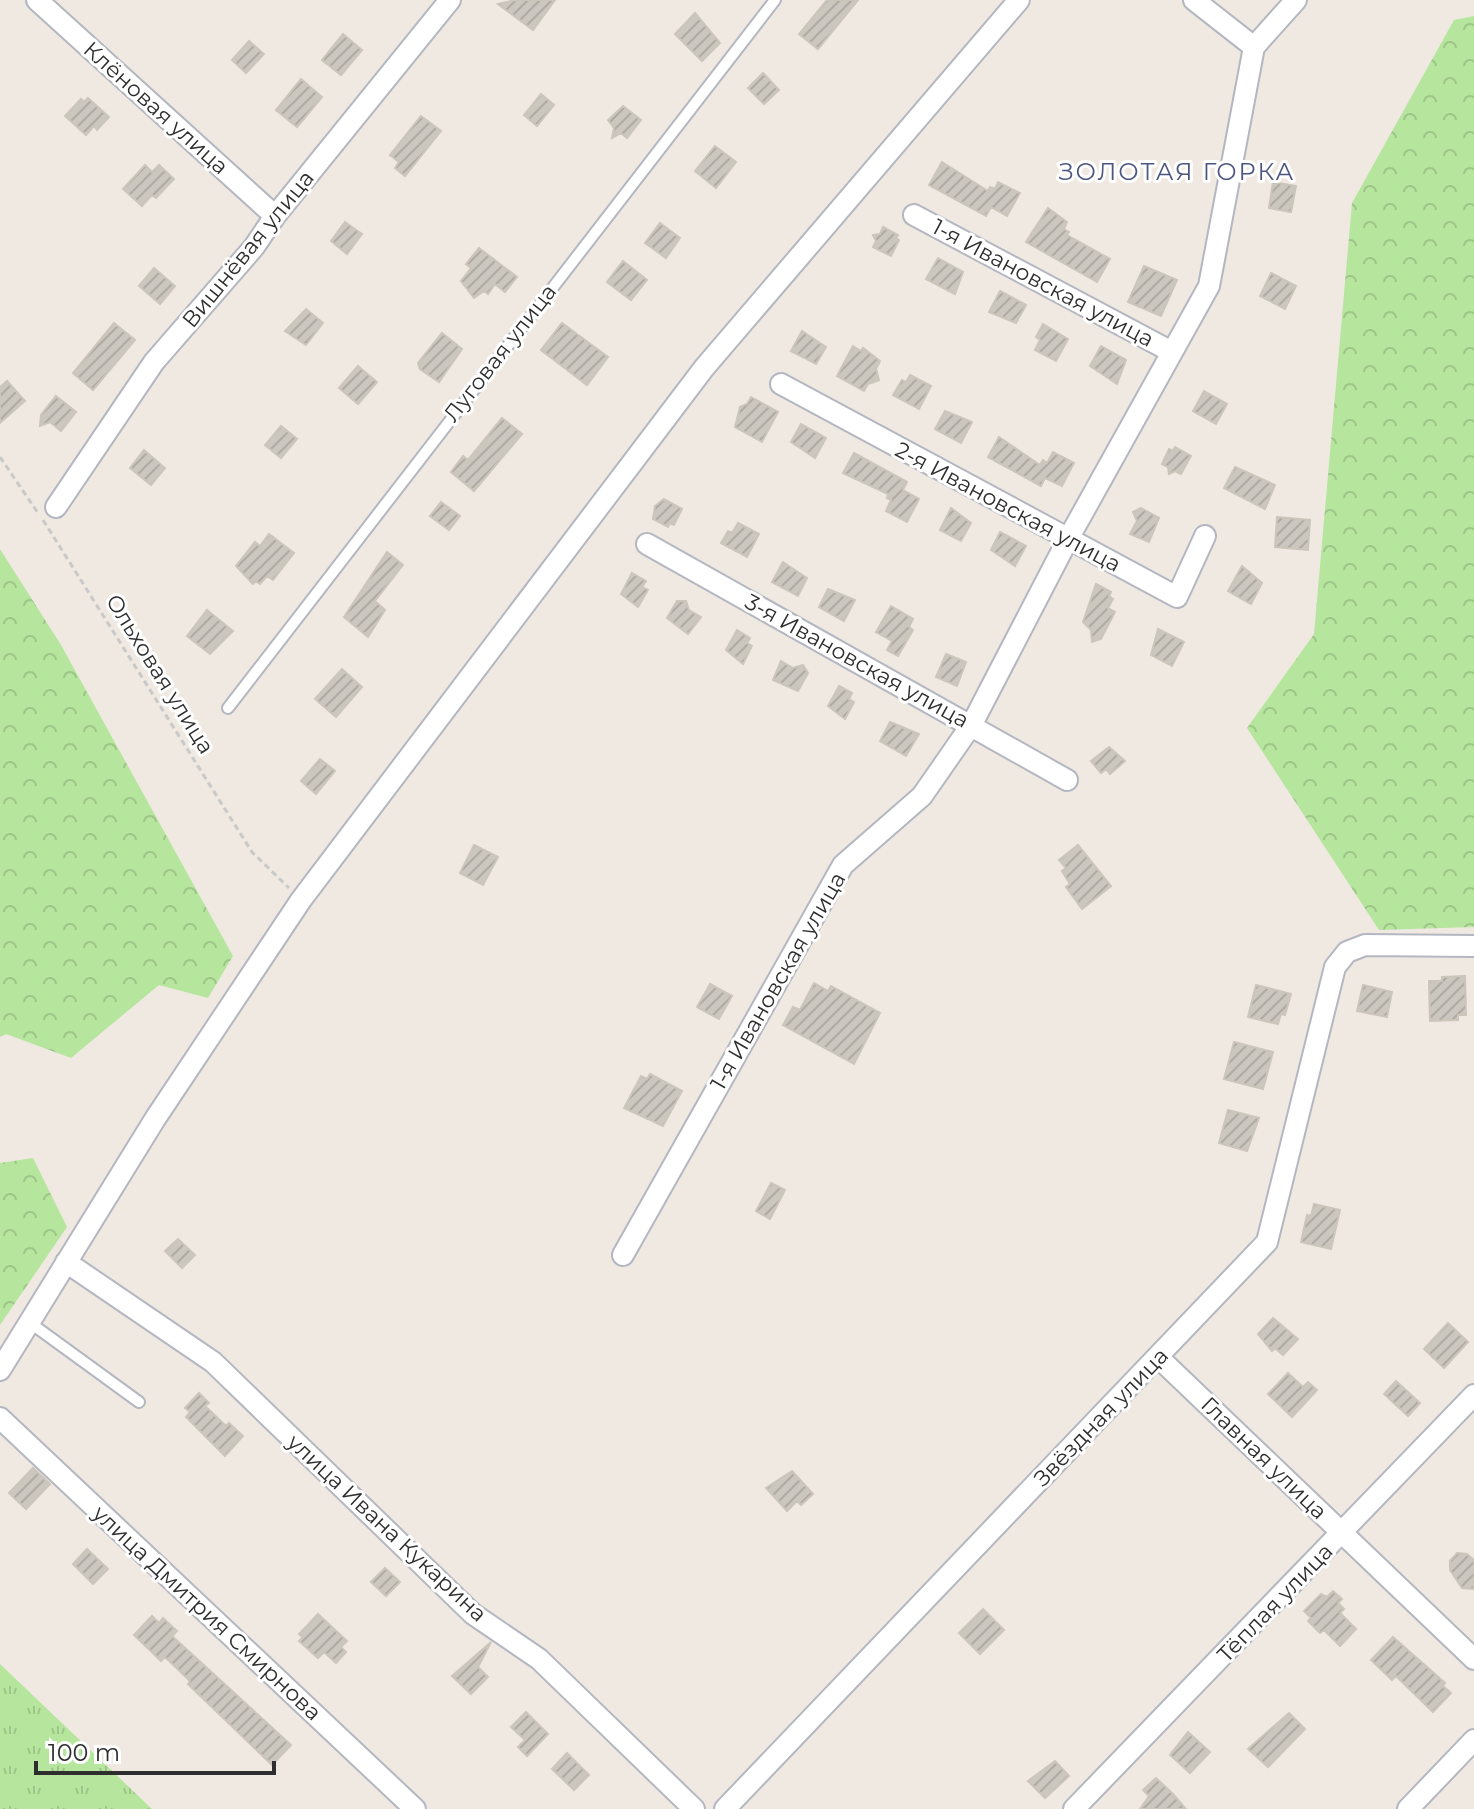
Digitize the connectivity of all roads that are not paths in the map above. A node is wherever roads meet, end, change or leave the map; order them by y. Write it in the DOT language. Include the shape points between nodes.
graph roads {
  1 [pos="37,0"];
  2 [pos="450,0"];
  3 [pos="775,0"];
  4 [pos="1019,0"];
  5 [pos="1194,0"];
  6 [pos="1296,0"];
  7 [pos="1254,47"];
  8 [pos="914,215"];
  9 [pos="275,216"];
  10 [pos="1172,352"];
  11 [pos="781,384"];
  12 [pos="56,507"];
  13 [pos="1205,536"];
  14 [pos="1067,541"];
  15 [pos="647,544"];
  16 [pos="228,708"];
  17 [pos="972,724"];
  18 [pos="1067,780"];
  19 [pos="1474,946"];
  20 [pos="623,1255"];
  21 [pos="66,1262"];
  22 [pos="29,1322"];
  23 [pos="1159,1358"];
  24 [pos="0,1370"];
  25 [pos="1474,1395"];
  26 [pos="139,1402"];
  27 [pos="0,1418"];
  28 [pos="1342,1533"];
  29 [pos="1474,1659"];
  30 [pos="1474,1740"];
  31 [pos="415,1809"];
  32 [pos="694,1809"];
  33 [pos="725,1809"];
  34 [pos="1074,1809"];
  35 [pos="1408,1809"];
  1 -- 9 [label="street, Клёновая улица"];
  2 -- 9 [label="street, Вишнёвая улица"];
  3 -- 16 [label="lane, Луговая улица"];
  4 -- 21 [label="street" via="704,368 301,900"];
  5 -- 7 [label="street"];
  6 -- 7 [label="street"];
  7 -- 10 [label="street, 1-я Ивановская улица" via="1209,286"];
  8 -- 10 [label="street, 1-я Ивановская улица"];
  9 -- 12 [label="street, Вишнёвая улица" via="154,362"];
  10 -- 14 [label="street, 1-я Ивановская улица"];
  11 -- 14 [label="street, 2-я Ивановская улица"];
  13 -- 14 [label="street, 2-я Ивановская улица" via="1177,597"];
  14 -- 17 [label="street, 1-я Ивановская улица"];
  15 -- 17 [label="street, 3-я Ивановская улица"];
  17 -- 18 [label="street, 3-я Ивановская улица"];
  17 -- 20 [label="street, 1-я Ивановская улица" via="922,796 843,865"];
  19 -- 23 [label="street, Звёздная улица" via="1365,945 1347,952 1335,967 1267,1242"];
  21 -- 22 [label="street"];
  21 -- 32 [label="street, улица Ивана Кукарина" via="213,1362 473,1614 539,1659"];
  22 -- 24 [label="street"];
  22 -- 26 [label="lane"];
  23 -- 28 [label="street, Главная улица"];
  23 -- 33 [label="street, Звёздная улица"];
  25 -- 28 [label="street, Тёплая улица"];
  27 -- 31 [label="street, улица Дмитрия Смирнова"];
  28 -- 29 [label="street, Главная улица"];
  28 -- 34 [label="street, Тёплая улица"];
  30 -- 35 [label="street"];
}
